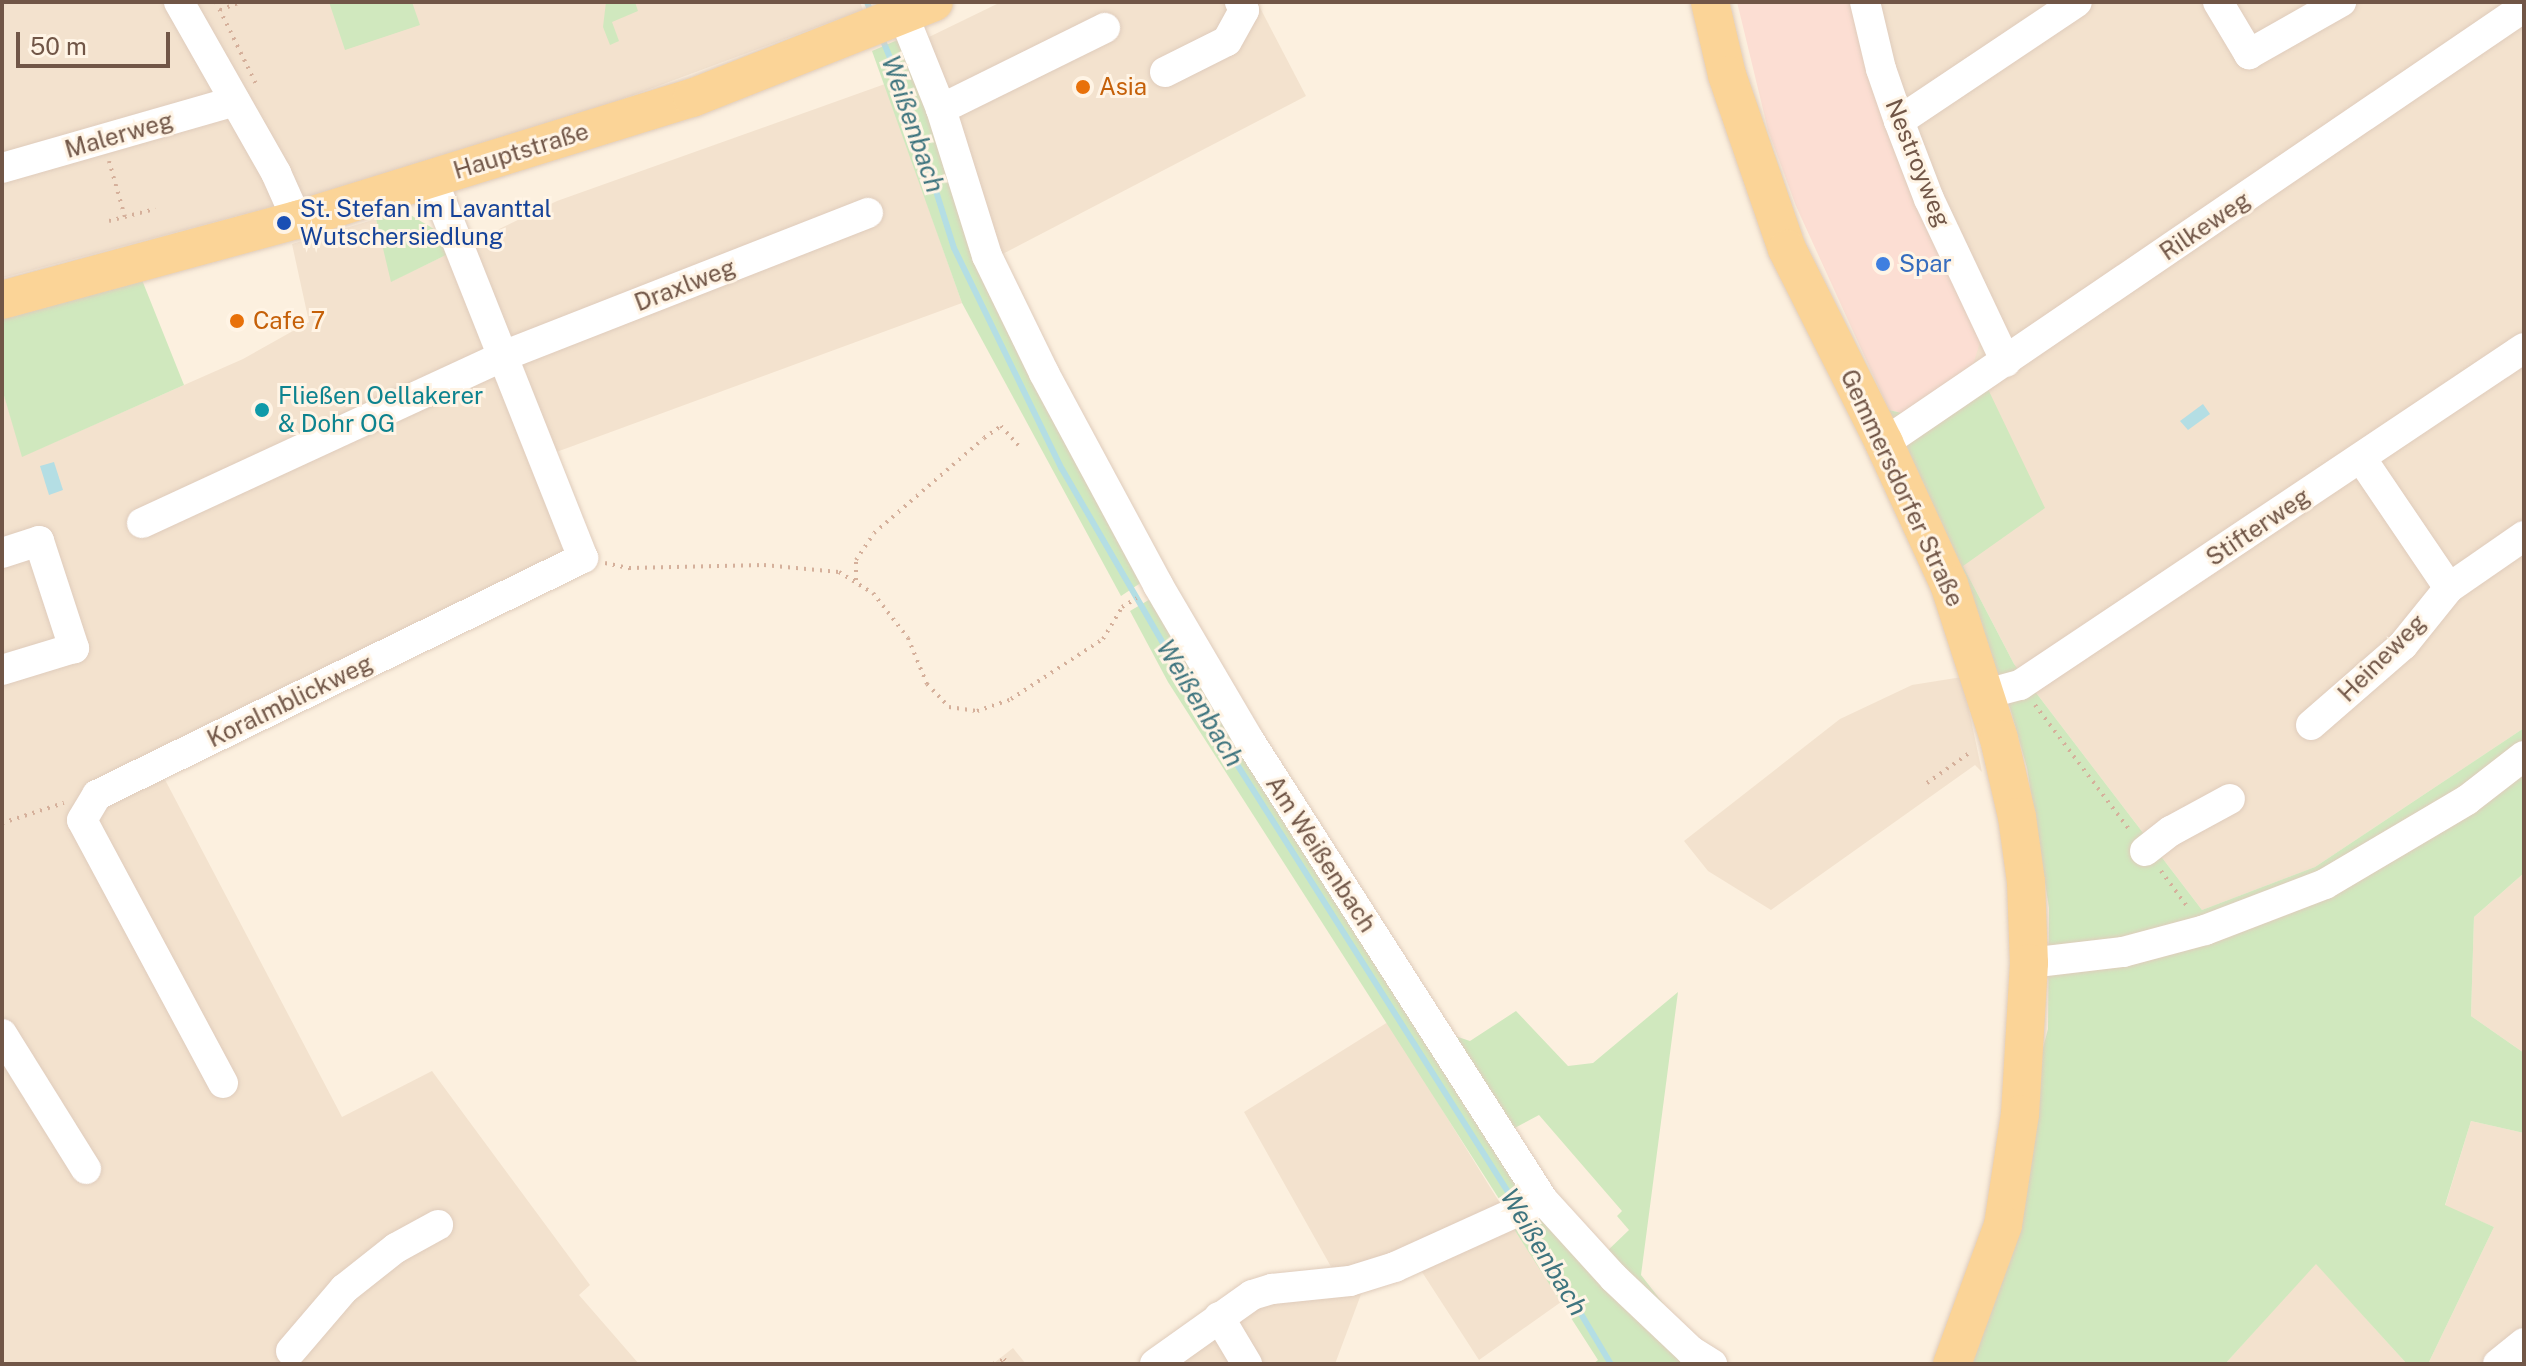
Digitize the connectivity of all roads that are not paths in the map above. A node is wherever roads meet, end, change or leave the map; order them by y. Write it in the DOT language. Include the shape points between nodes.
graph roads {
  1 [pos="179,2"];
  2 [pos="1240,2"];
  3 [pos="1710,2"];
  4 [pos="1865,2"];
  5 [pos="2077,2"];
  6 [pos="2218,2"];
  7 [pos="2341,2"];
  8 [pos="2524,7"];
  9 [pos="899,14"];
  10 [pos="1105,28"];
  11 [pos="1165,72"];
  12 [pos="246,94"];
  13 [pos="941,109"];
  14 [pos="1899,121"];
  15 [pos="2,168"];
  16 [pos="432,178"];
  17 [pos="868,213"];
  18 [pos="297,220"];
  19 [pos="2,300"];
  20 [pos="2524,348"];
  21 [pos="503,356"];
  22 [pos="2006,362"];
  23 [pos="1884,443"];
  24 [pos="2361,458"];
  25 [pos="142,523"];
  26 [pos="2524,536"];
  27 [pos="2,553"];
  28 [pos="2449,588"];
  29 [pos="2,670"];
  30 [pos="1986,694"];
  31 [pos="2311,725"];
  32 [pos="2524,756"];
  33 [pos="2230,799"];
  34 [pos="2145,851"];
  35 [pos="2029,963"];
  36 [pos="2,1034"];
  37 [pos="223,1083"];
  38 [pos="86,1169"];
  39 [pos="1540,1201"];
  40 [pos="438,1225"];
  41 [pos="1219,1317"];
  42 [pos="2524,1343"];
  43 [pos="288,1360"];
  44 [pos="1155,1364"];
  45 [pos="1247,1364"];
  46 [pos="1712,1364"];
  47 [pos="1952,1364"];
  48 [pos="2498,1364"];
  1 -- 12 [label="street"];
  2 -- 11 [label="street" via="1244,10 1227,41"];
  3 -- 23 [label="main road, Gemmersdorfer Straße" via="1727,75 1787,249"];
  4 -- 14 [label="street, Nestroyweg"];
  5 -- 14 [label="street"];
  6 -- 7 [label="street" via="2249,54"];
  8 -- 22 [label="street, Rilkeweg"];
  9 -- 13 [label="street, Am Weißenbach"];
  9 -- 16 [label="main road, Hauptstraße" via="692,98"];
  10 -- 13 [label="street"];
  12 -- 15 [label="street, Malerweg"];
  12 -- 18 [label="street"];
  13 -- 39 [label="street, Am Weißenbach" via="987,256 1158,585 1249,740"];
  14 -- 22 [label="street, Nestroyweg" via="1929,199"];
  16 -- 18 [label="main road, Hauptstraße"];
  16 -- 21 [label="street"];
  17 -- 21 [label="street, Draxlweg"];
  18 -- 19 [label="main road, Hauptstraße"];
  20 -- 24 [label="street, Stifterweg"];
  21 -- 25 [label="street"];
  21 -- 37 [label="street, Koralmblickweg" via="583,558 97,795 82,820"];
  22 -- 23 [label="street, Rilkeweg"];
  23 -- 30 [label="main road, Gemmersdorfer Straße" via="1949,584"];
  24 -- 28 [label="street"];
  24 -- 30 [label="street, Stifterweg" via="2020,685"];
  26 -- 28 [label="street, Heineweg"];
  27 -- 29 [label="street" via="39,541 74,648"];
  28 -- 31 [label="street, Heineweg" via="2403,645"];
  30 -- 35 [label="main road, Gemmersdorfer Straße" via="2017,817"];
  32 -- 35 [label="street" via="2467,800 2325,884 2191,934 2123,952"];
  33 -- 34 [label="street"];
  35 -- 47 [label="main road, Gemmersdorfer Straße" via="2020,1114 2003,1225"];
  36 -- 38 [label="street"];
  39 -- 41 [label="street" via="1395,1267 1350,1281 1272,1289 1252,1295"];
  39 -- 46 [label="street, Am Weißenbach" via="1691,1351"];
  40 -- 43 [label="street" via="396,1248 344,1289"];
  41 -- 44 [label="street"];
  41 -- 45 [label="street"];
  42 -- 48 [label="street"];
}
